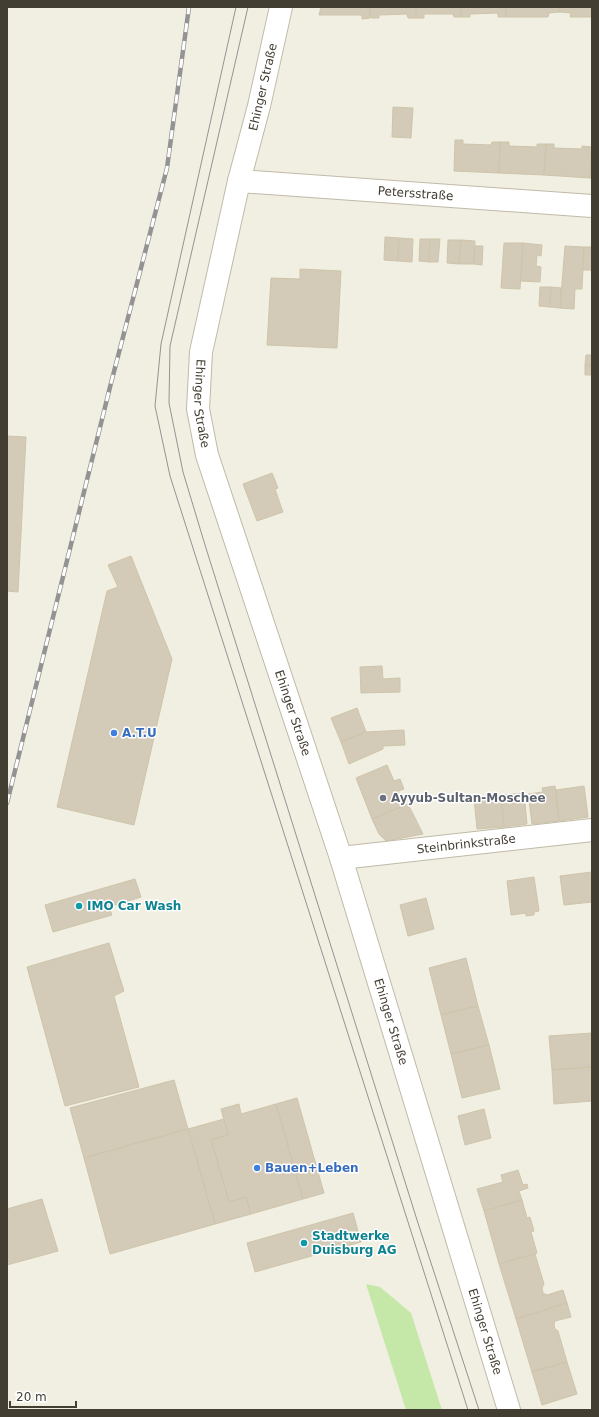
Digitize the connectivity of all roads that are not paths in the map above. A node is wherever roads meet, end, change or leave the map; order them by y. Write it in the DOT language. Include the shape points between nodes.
graph roads {
  1 [pos="281,7"];
  2 [pos="239,181"];
  3 [pos="592,206"];
  4 [pos="592,830"];
  5 [pos="341,858"];
  6 [pos="509,1410"];
  1 -- 2 [label="street, Ehinger Straße" via="260,106"];
  2 -- 3 [label="street, Petersstraße"];
  2 -- 5 [label="street, Ehinger Straße" via="201,352 198,409 207,455"];
  4 -- 5 [label="street, Steinbrinkstraße"];
  5 -- 6 [label="street, Ehinger Straße"];
}
